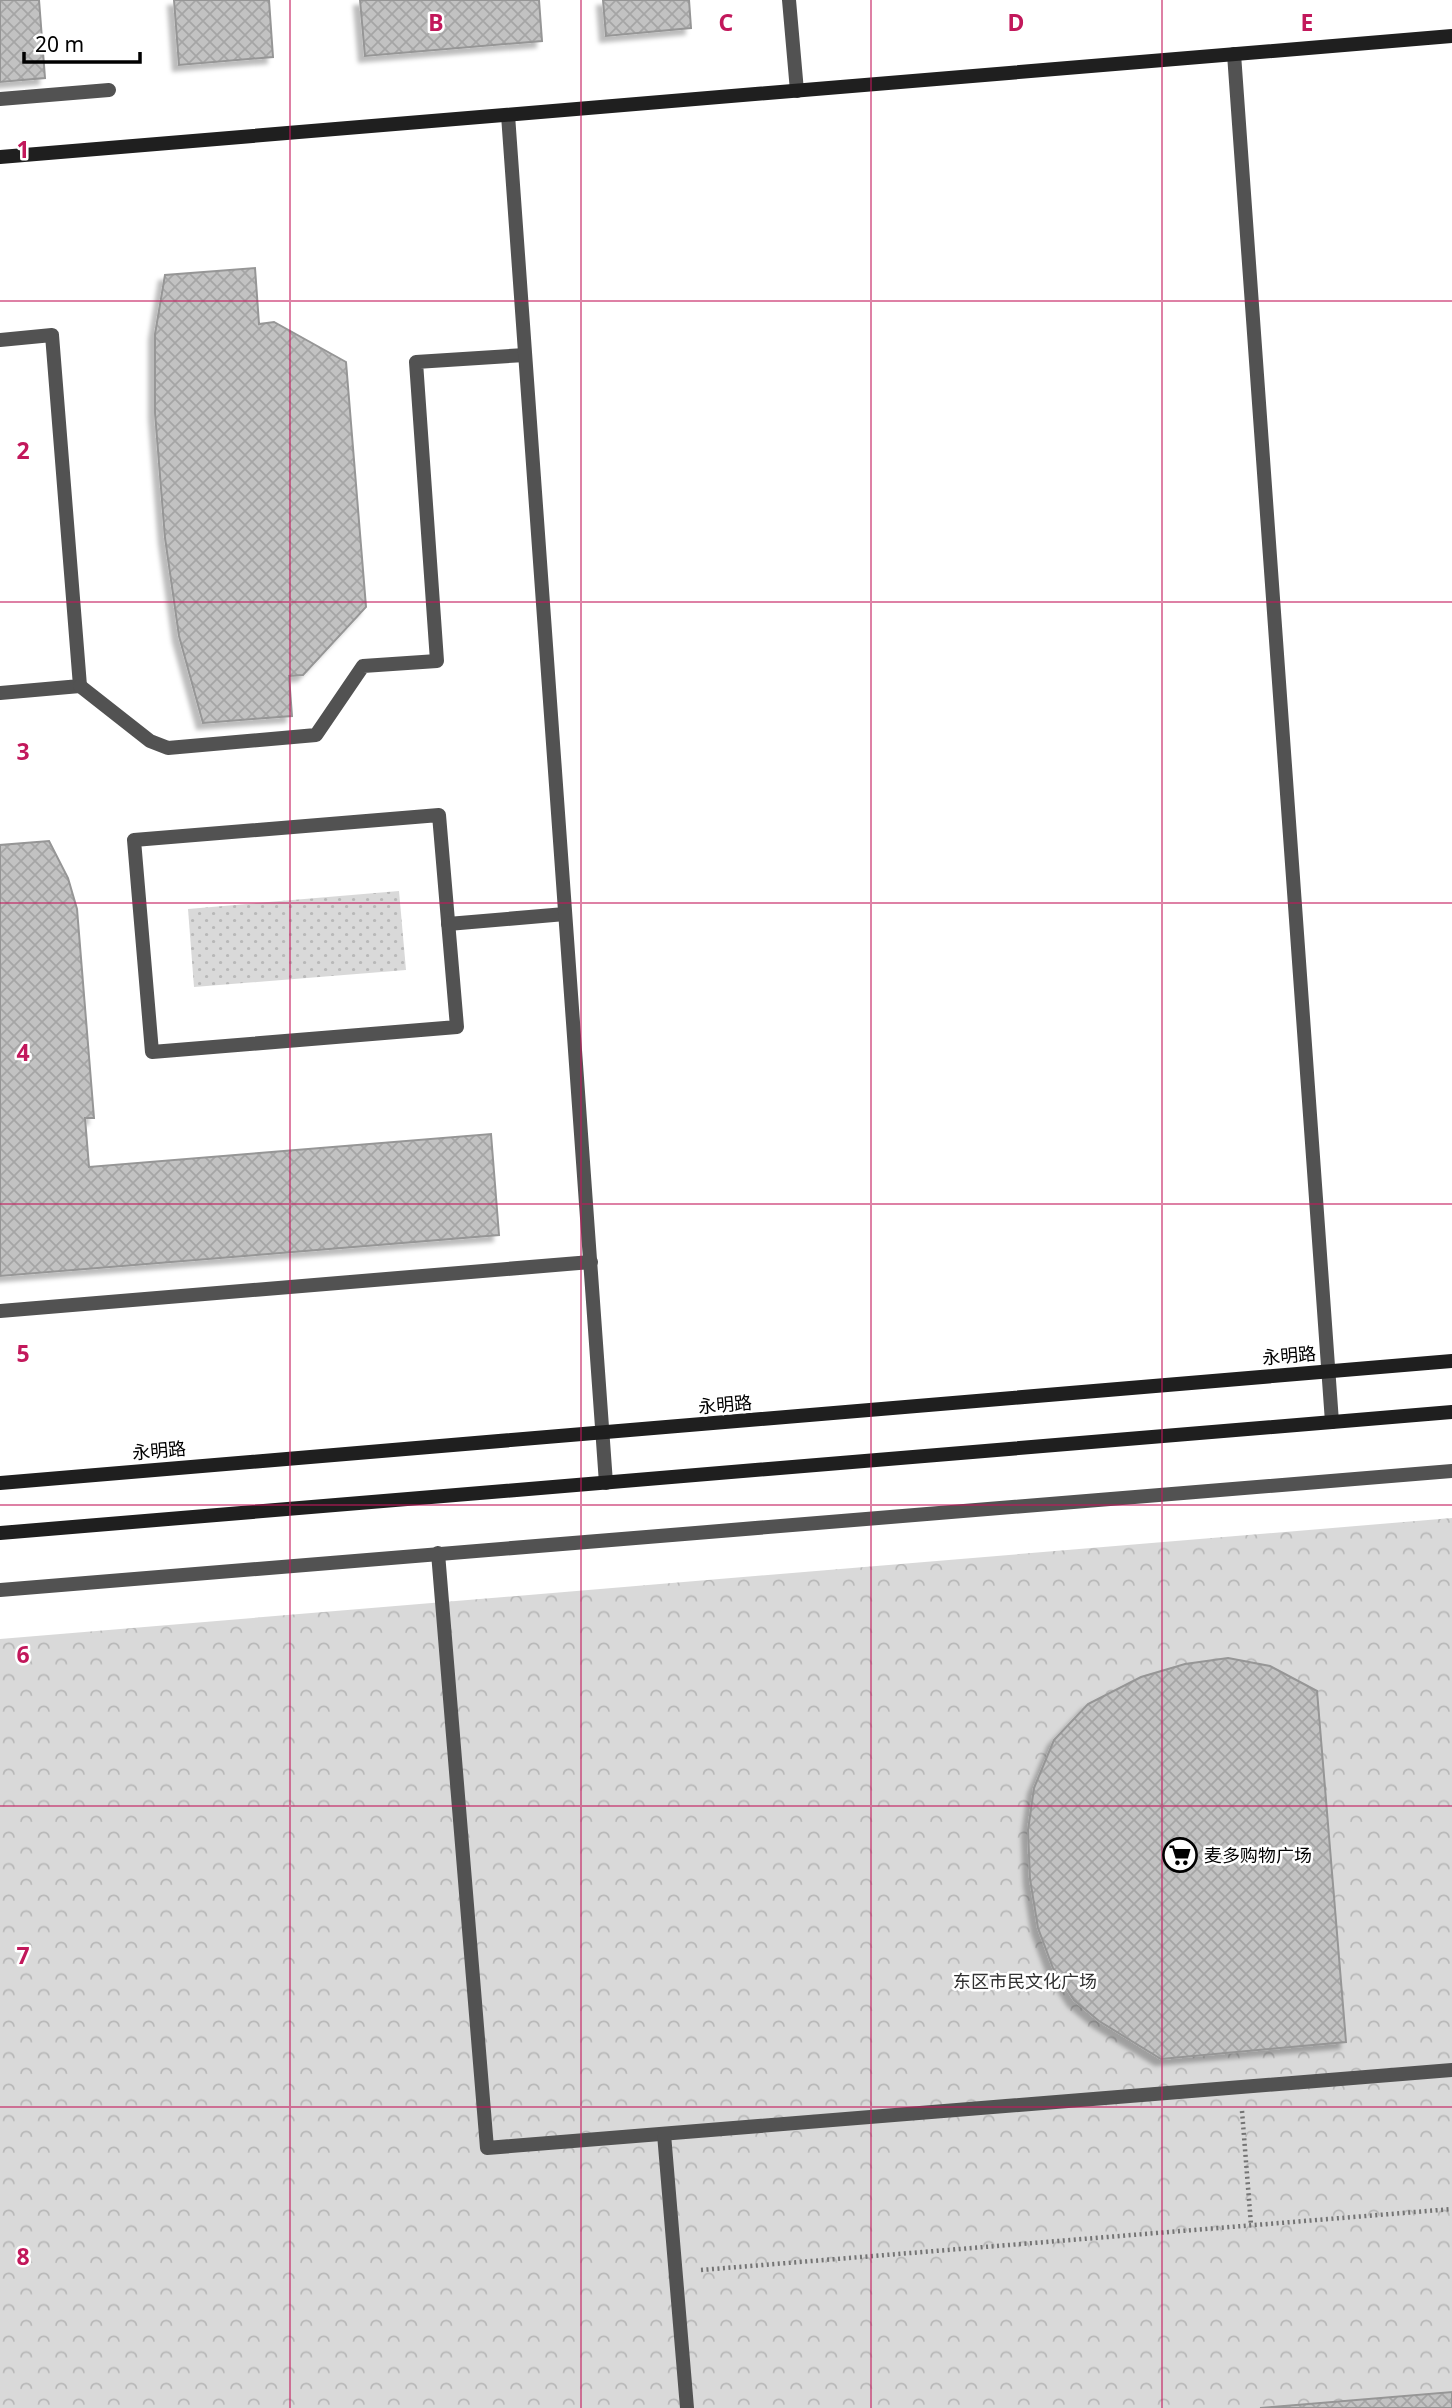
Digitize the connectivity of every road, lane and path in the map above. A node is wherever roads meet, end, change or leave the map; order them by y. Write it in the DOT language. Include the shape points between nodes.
graph roads {
  1 [pos="789,0"];
  2 [pos="1452,36"];
  3 [pos="1234,54"];
  4 [pos="109,90"];
  5 [pos="797,91"];
  6 [pos="0,99"];
  7 [pos="508,115"];
  8 [pos="0,157"];
  9 [pos="0,340"];
  10 [pos="525,355"];
  11 [pos="80,686"];
  12 [pos="0,693"];
  13 [pos="565,914"];
  14 [pos="448,924"];
  15 [pos="591,1262"];
  16 [pos="0,1311"];
  17 [pos="1452,1361"];
  18 [pos="1328,1371"];
  19 [pos="1452,1412"];
  20 [pos="1332,1422"];
  21 [pos="602,1433"];
  22 [pos="1452,1471"];
  23 [pos="0,1483"];
  24 [pos="606,1483"];
  25 [pos="0,1533"];
  26 [pos="438,1553"];
  27 [pos="0,1590"];
  28 [pos="1452,2070"];
  29 [pos="1240,2087"];
  30 [pos="664,2134"];
  31 [pos="1452,2209"];
  32 [pos="1251,2225"];
  33 [pos="676,2272"];
  34 [pos="687,2408"];
  1 -- 5 [label="street"];
  2 -- 3 [label="street"];
  3 -- 5 [label="street"];
  3 -- 18 [label="street"];
  4 -- 6 [label="street"];
  5 -- 7 [label="street"];
  7 -- 8 [label="street"];
  7 -- 10 [label="street"];
  9 -- 11 [label="street" via="52,335"];
  10 -- 11 [label="street" via="416,362 438,661 363,666 316,735 168,748 150,741"];
  10 -- 13 [label="street"];
  11 -- 12 [label="street"];
  13 -- 14 [label="street"];
  13 -- 15 [label="street"];
  14 -- 14 [label="street" via="457,1027 152,1052 134,840 439,815"];
  15 -- 16 [label="street"];
  15 -- 21 [label="street"];
  17 -- 18 [label="street, 永明路"];
  18 -- 20 [label="street"];
  18 -- 21 [label="street, 永明路"];
  19 -- 20 [label="street"];
  20 -- 24 [label="street"];
  21 -- 23 [label="street, 永明路"];
  21 -- 24 [label="street"];
  22 -- 26 [label="street"];
  24 -- 25 [label="street"];
  26 -- 27 [label="street"];
  26 -- 30 [label="street" via="487,2148"];
  28 -- 29 [label="street"];
  29 -- 30 [label="street"];
  29 -- 32 [label="path"];
  30 -- 33 [label="street"];
  31 -- 32 [label="path"];
  32 -- 33 [label="path"];
  33 -- 34 [label="street"];
}
